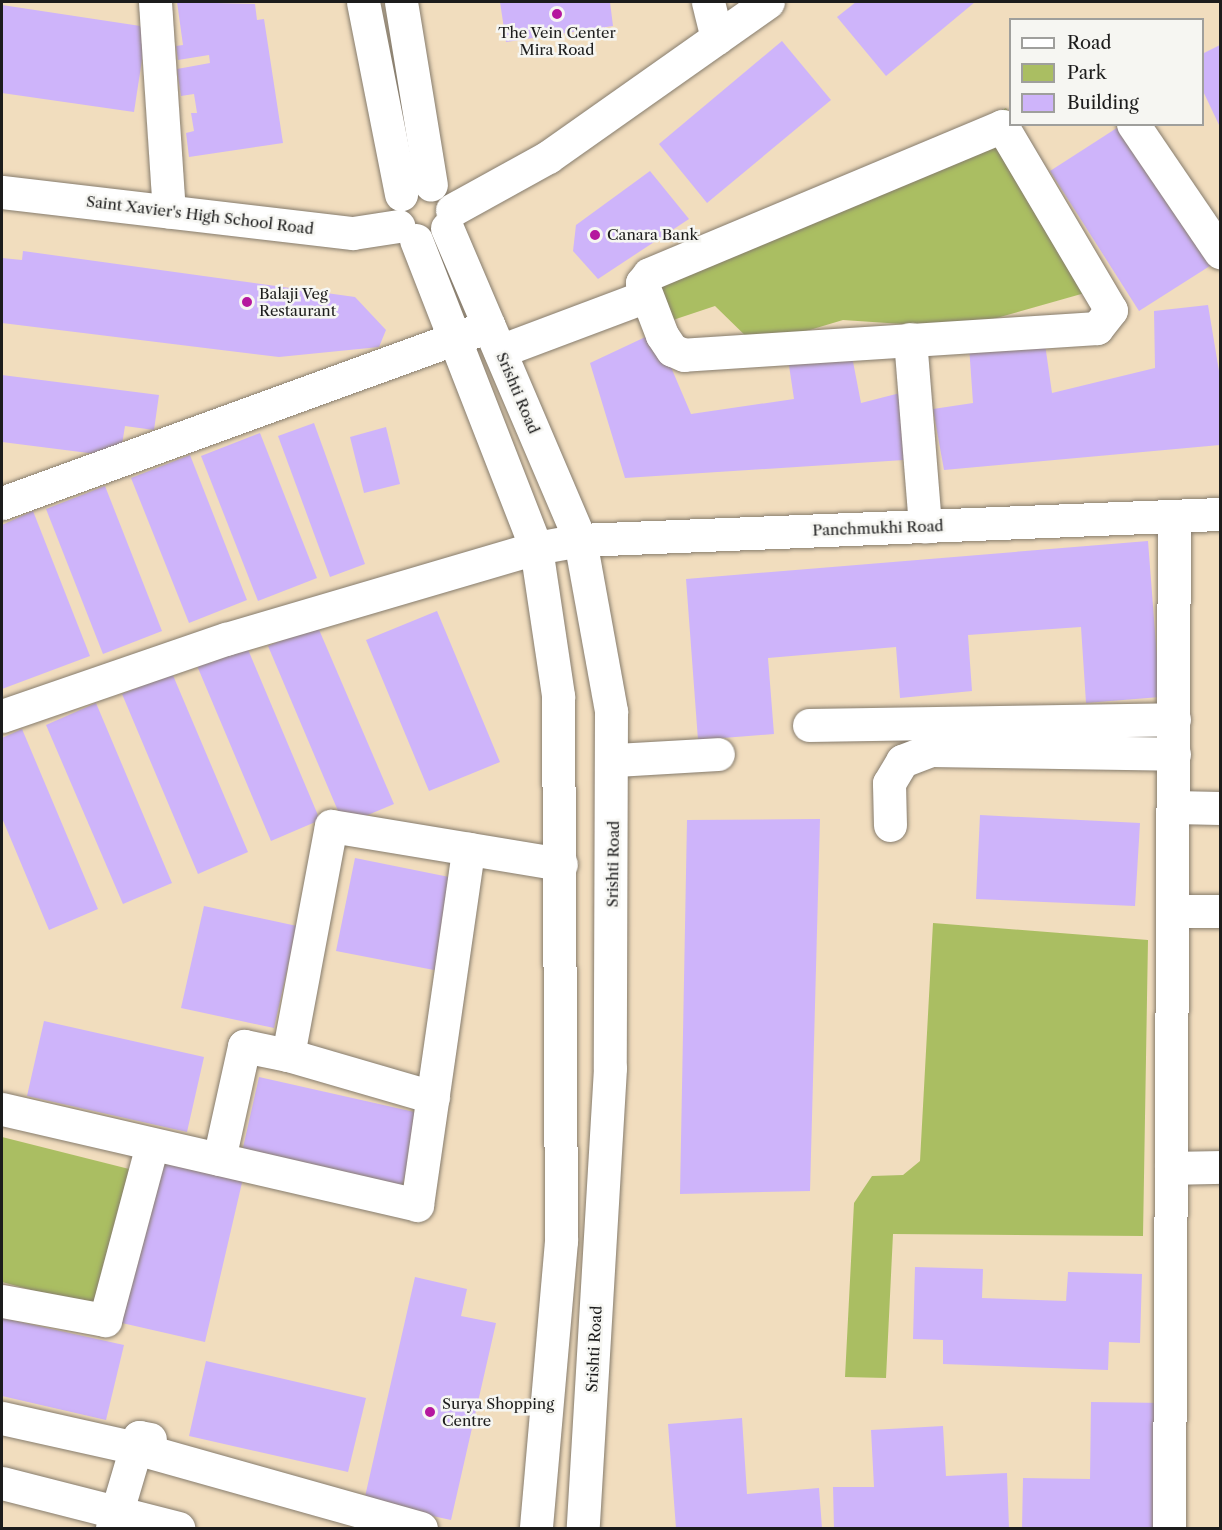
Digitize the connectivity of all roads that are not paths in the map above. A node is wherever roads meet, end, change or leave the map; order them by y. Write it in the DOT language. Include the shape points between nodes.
graph roads {
  1 [pos="155,2"];
  2 [pos="363,2"];
  3 [pos="401,2"];
  4 [pos="708,2"];
  5 [pos="768,2"];
  6 [pos="717,38"];
  7 [pos="1006,124"];
  8 [pos="1134,126"];
  9 [pos="2,192"];
  10 [pos="412,211"];
  11 [pos="169,212"];
  12 [pos="450,219"];
  13 [pos="1221,252"];
  14 [pos="646,296"];
  15 [pos="494,339"];
  16 [pos="910,339"];
  17 [pos="455,342"];
  18 [pos="2,503"];
  19 [pos="1221,514"];
  20 [pos="1174,516"];
  21 [pos="925,526"];
  22 [pos="580,540"];
  23 [pos="536,548"];
  24 [pos="2,716"];
  25 [pos="1173,719"];
  26 [pos="809,725"];
  27 [pos="718,754"];
  28 [pos="1174,754"];
  29 [pos="615,760"];
  30 [pos="1174,807"];
  31 [pos="1221,808"];
  32 [pos="890,825"];
  33 [pos="468,849"];
  34 [pos="561,864"];
  35 [pos="1173,911"];
  36 [pos="1221,911"];
  37 [pos="288,1055"];
  38 [pos="561,1065"];
  39 [pos="610,1068"];
  40 [pos="433,1097"];
  41 [pos="2,1109"];
  42 [pos="152,1145"];
  43 [pos="219,1159"];
  44 [pos="1221,1167"];
  45 [pos="1171,1168"];
  46 [pos="2,1301"];
  47 [pos="2,1418"];
  48 [pos="136,1448"];
  49 [pos="2,1483"];
  50 [pos="338,1486"];
  51 [pos="115,1520"];
  52 [pos="178,1528"];
  53 [pos="422,1528"];
  54 [pos="537,1528"];
  55 [pos="583,1528"];
  56 [pos="1168,1528"];
  1 -- 11 [label="street"];
  2 -- 10 [label="street"];
  3 -- 10 [label="street"];
  4 -- 6 [label="street"];
  5 -- 6 [label="street"];
  6 -- 12 [label="street" via="548,157"];
  7 -- 14 [label="street" via="649,274 642,283"];
  7 -- 16 [label="street" via="1111,310 1107,320 1097,328"];
  8 -- 13 [label="street"];
  9 -- 11 [label="street, Saint Xavier's High School Road"];
  10 -- 11 [label="street, Saint Xavier's High School Road" via="353,233"];
  10 -- 12 [label="street" via="433,239"];
  10 -- 12 [label="street, Srishti Road" via="446,194"];
  10 -- 17 [label="street"];
  12 -- 15 [label="street, Srishti Road"];
  14 -- 15 [label="street"];
  14 -- 16 [label="street" via="662,335 672,350 684,355"];
  15 -- 17 [label="street"];
  15 -- 22 [label="street, Srishti Road"];
  16 -- 21 [label="street"];
  17 -- 18 [label="street"];
  17 -- 23 [label="street"];
  19 -- 20 [label="street, Panchmukhi Road"];
  20 -- 21 [label="street, Panchmukhi Road"];
  20 -- 25 [label="street"];
  21 -- 22 [label="street, Panchmukhi Road"];
  22 -- 23 [label="street, Panchmukhi Road"];
  22 -- 29 [label="street, Srishti Road"];
  23 -- 24 [label="street, Panchmukhi Road" via="226,639"];
  23 -- 34 [label="street" via="558,696"];
  25 -- 26 [label="street"];
  25 -- 28 [label="street"];
  27 -- 29 [label="street"];
  28 -- 30 [label="street"];
  28 -- 32 [label="street" via="930,750 902,761 889,783"];
  29 -- 39 [label="street, Srishti Road"];
  30 -- 31 [label="street"];
  30 -- 35 [label="street"];
  33 -- 34 [label="street"];
  33 -- 37 [label="street" via="331,826"];
  33 -- 40 [label="street"];
  34 -- 38 [label="street"];
  35 -- 36 [label="street"];
  35 -- 45 [label="street"];
  37 -- 40 [label="street"];
  37 -- 43 [label="street" via="244,1046"];
  38 -- 39 [label="street"];
  38 -- 54 [label="street" via="561,1241"];
  39 -- 55 [label="street, Srishti Road"];
  40 -- 43 [label="street" via="417,1205"];
  41 -- 42 [label="street"];
  42 -- 43 [label="street"];
  42 -- 46 [label="street" via="105,1320"];
  44 -- 45 [label="street"];
  45 -- 56 [label="street"];
  47 -- 48 [label="street"];
  48 -- 50 [label="street" via="139,1437"];
  48 -- 51 [label="street"];
  48 -- 53 [label="street"];
  49 -- 51 [label="street"];
  51 -- 52 [label="street"];
}
